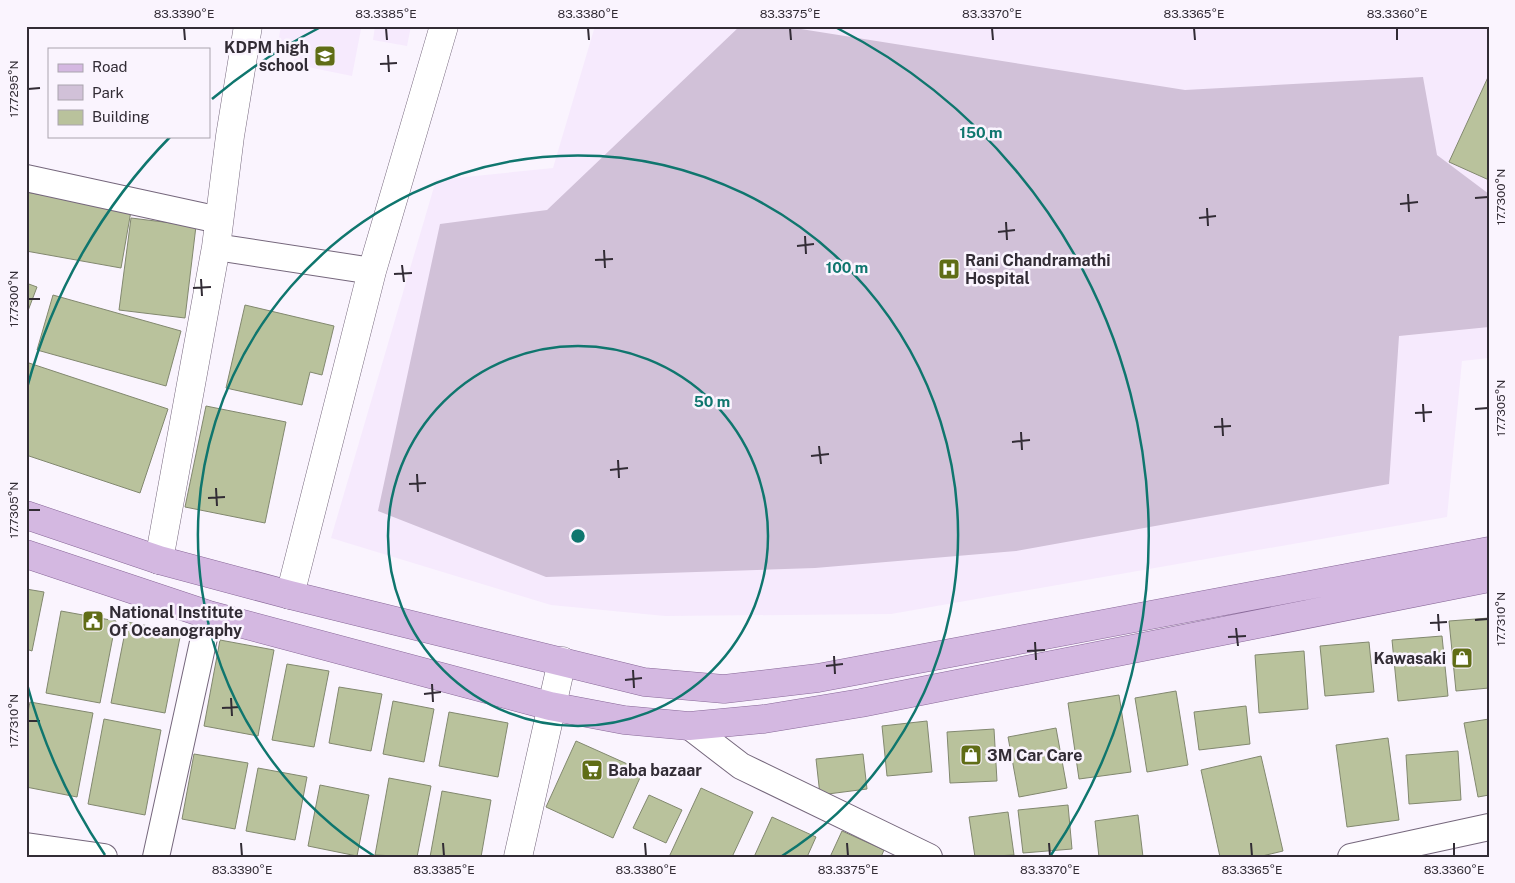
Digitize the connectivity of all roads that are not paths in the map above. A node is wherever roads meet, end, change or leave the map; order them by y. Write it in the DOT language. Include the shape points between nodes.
graph roads {
  1 [pos="248,26"];
  2 [pos="444,26"];
  3 [pos="26,178"];
  4 [pos="219,220"];
  5 [pos="216,248"];
  6 [pos="372,271"];
  7 [pos="26,515"];
  8 [pos="1489,551"];
  9 [pos="26,554"];
  10 [pos="159,560"];
  11 [pos="1489,578"];
  12 [pos="290,596"];
  13 [pos="209,615"];
  14 [pos="562,661"];
  15 [pos="550,706"];
  16 [pos="689,726"];
  17 [pos="1489,827"];
  18 [pos="26,846"];
  19 [pos="1384,853"];
  20 [pos="104,857"];
  21 [pos="156,857"];
  22 [pos="518,857"];
  23 [pos="929,857"];
  24 [pos="1351,857"];
  1 -- 4 [label="street"];
  2 -- 6 [label="street"];
  3 -- 4 [label="street"];
  4 -- 5 [label="street"];
  5 -- 6 [label="street"];
  5 -- 10 [label="street"];
  6 -- 12 [label="street"];
  7 -- 10 [label="main road"];
  8 -- 14 [label="main road" via="818,678 724,689 644,682"];
  9 -- 13 [label="main road"];
  10 -- 12 [label="main road"];
  11 -- 16 [label="main road" via="861,703 764,719"];
  12 -- 14 [label="main road"];
  13 -- 15 [label="main road"];
  13 -- 21 [label="street"];
  14 -- 15 [label="street"];
  15 -- 16 [label="main road" via="624,720"];
  15 -- 22 [label="street"];
  16 -- 23 [label="street" via="741,766"];
  17 -- 19 [label="street"];
  18 -- 20 [label="street"];
  19 -- 24 [label="street"];
}
